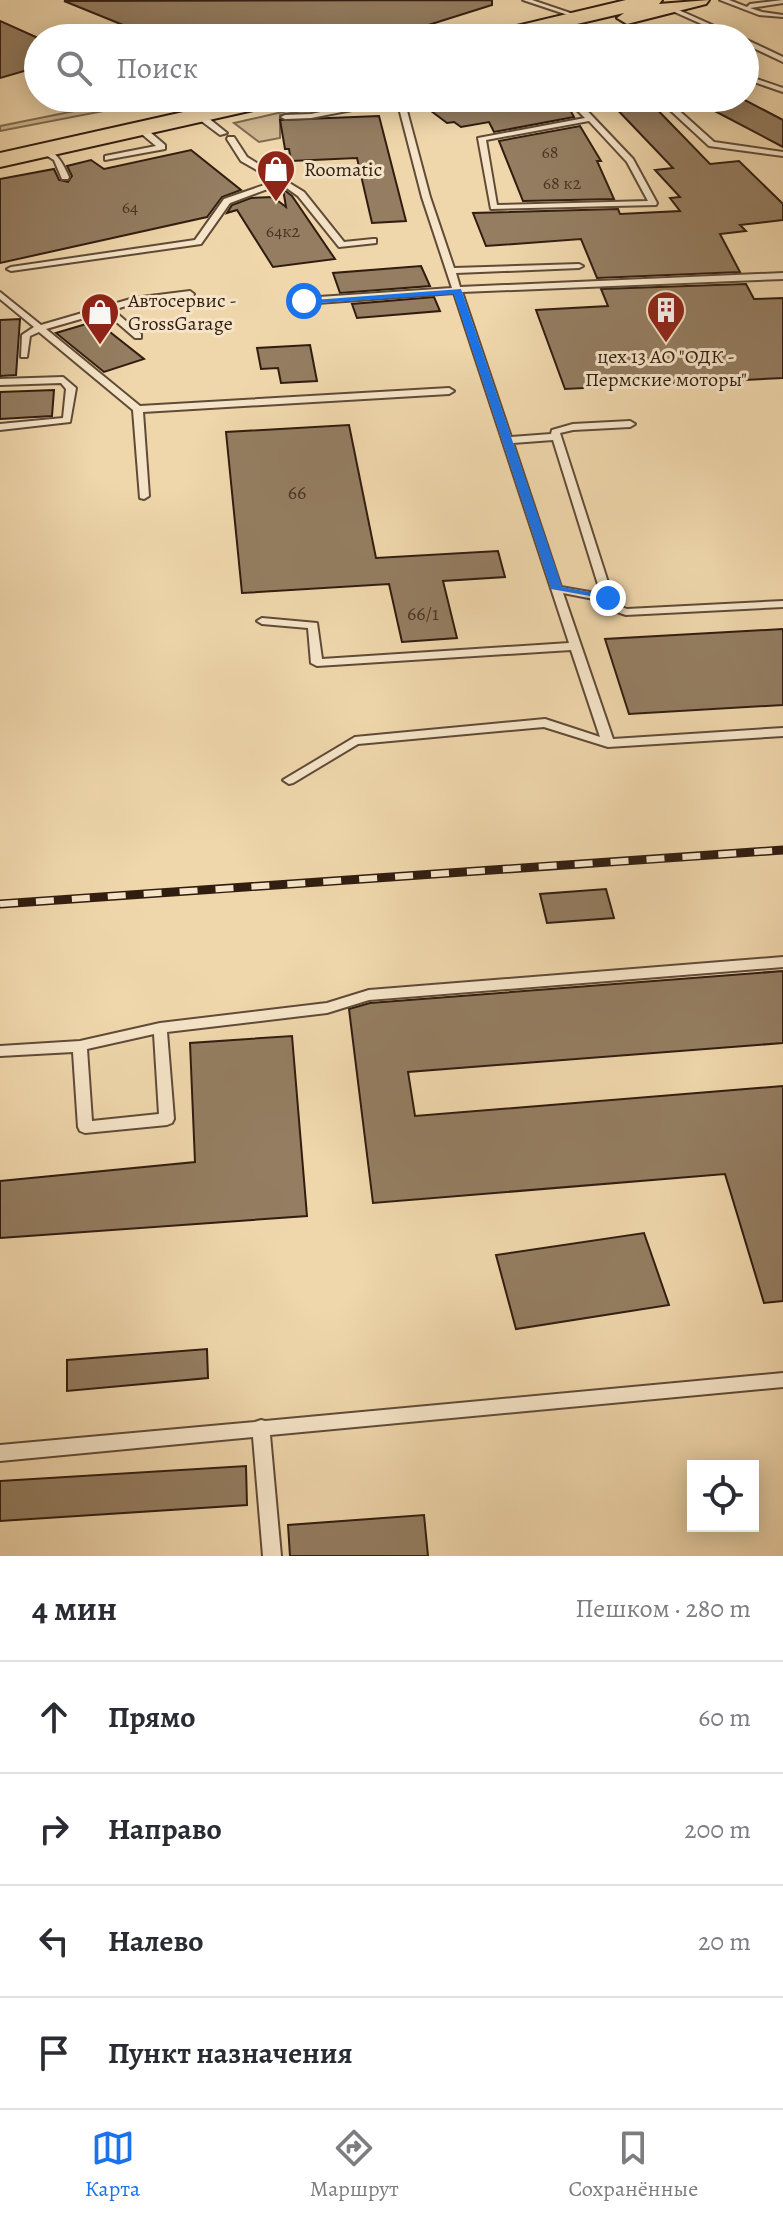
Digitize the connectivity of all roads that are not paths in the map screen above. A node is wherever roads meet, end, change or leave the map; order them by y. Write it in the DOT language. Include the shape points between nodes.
graph roads {
  1 [pos="526,0"];
  2 [pos="711,0"];
  3 [pos="723,0"];
  4 [pos="783,1"];
  5 [pos="676,3"];
  6 [pos="735,3"];
  7 [pos="781,16"];
  8 [pos="579,17"];
  9 [pos="549,24"];
  10 [pos="596,24"];
  11 [pos="713,24"];
  12 [pos="759,48"];
  13 [pos="783,60"];
  14 [pos="759,82"];
  15 [pos="783,91"];
  16 [pos="171,112"];
  17 [pos="188,112"];
  18 [pos="210,112"];
  19 [pos="298,112"];
  20 [pos="330,112"];
  21 [pos="403,112"];
  22 [pos="583,112"];
  23 [pos="677,112"];
  24 [pos="590,119"];
  25 [pos="140,128"];
  26 [pos="223,133"];
  27 [pos="231,139"];
  28 [pos="0,141"];
  29 [pos="44,150"];
  30 [pos="783,154"];
  31 [pos="108,158"];
  32 [pos="0,160"];
  33 [pos="65,177"];
  34 [pos="282,181"];
  35 [pos="373,241"];
  36 [pos="579,266"];
  37 [pos="11,269"];
  38 [pos="451,271"];
  39 [pos="783,276"];
  40 [pos="458,291"];
  41 [pos="190,294"];
  42 [pos="0,295"];
  43 [pos="304,301"];
  44 [pos="108,310"];
  45 [pos="39,328"];
  46 [pos="138,336"];
  47 [pos="24,355"];
  48 [pos="0,382"];
  49 [pos="449,391"];
  50 [pos="138,409"];
  51 [pos="630,424"];
  52 [pos="0,427"];
  53 [pos="555,437"];
  54 [pos="508,440"];
  55 [pos="144,496"];
  56 [pos="557,589"];
  57 [pos="608,598"];
  58 [pos="783,604"];
  59 [pos="262,621"];
  60 [pos="576,646"];
  61 [pos="783,732"];
  62 [pos="608,743"];
  63 [pos="289,780"];
  64 [pos="783,962"];
  65 [pos="160,1028"];
  66 [pos="80,1046"];
  67 [pos="0,1051"];
  68 [pos="783,1380"];
  69 [pos="261,1427"];
  70 [pos="0,1453"];
  71 [pos="272,1556"];
  1 -- 8 [label="lane"];
  2 -- 5 [label="lane"];
  3 -- 6 [label="lane"];
  4 -- 6 [label="lane"];
  5 -- 8 [label="main road"];
  5 -- 10 [label="main road"];
  5 -- 11 [label="lane"];
  6 -- 7 [label="lane"];
  8 -- 9 [label="main road"];
  12 -- 13 [label="lane"];
  14 -- 15 [label="lane"];
  16 -- 28 [label="main road"];
  17 -- 25 [label="main road"];
  18 -- 26 [label="lane"];
  19 -- 20 [label="lane" via="311,116"];
  21 -- 38 [label="lane"];
  22 -- 24 [label="lane"];
  23 -- 30 [label="lane" via="712,144"];
  24 -- 24 [label="lane" via="482,138 494,207 653,203 630,161"];
  25 -- 29 [label="main road"];
  25 -- 31 [label="lane" via="162,147"];
  27 -- 34 [label="lane" via="244,159"];
  29 -- 32 [label="main road"];
  29 -- 33 [label="lane" via="57,159"];
  34 -- 35 [label="lane" via="301,194 342,245"];
  34 -- 37 [label="lane" via="227,201 198,242 190,245"];
  36 -- 38 [label="lane"];
  38 -- 40 [label="lane"];
  39 -- 40 [label="lane"];
  40 -- 43 [label="lane"];
  40 -- 54 [label="lane"];
  41 -- 44 [label="lane"];
  42 -- 45 [label="lane"];
  44 -- 45 [label="lane"];
  44 -- 46 [label="lane"];
  45 -- 47 [label="lane" via="26,335"];
  45 -- 50 [label="lane"];
  48 -- 52 [label="lane" via="63,380 71,388 67,420"];
  49 -- 50 [label="lane"];
  50 -- 55 [label="lane"];
  51 -- 53 [label="lane" via="562,428"];
  53 -- 54 [label="lane"];
  53 -- 57 [label="lane"];
  54 -- 56 [label="lane"];
  56 -- 57 [label="lane"];
  56 -- 60 [label="lane"];
  57 -- 58 [label="lane" via="626,612"];
  59 -- 60 [label="lane" via="313,625 317,663"];
  60 -- 62 [label="lane"];
  61 -- 62 [label="lane"];
  62 -- 63 [label="lane" via="545,723 355,741"];
  64 -- 65 [label="lane" via="369,995 327,1008"];
  65 -- 66 [label="lane"];
  65 -- 66 [label="lane" via="167,1119 85,1127"];
  66 -- 67 [label="lane"];
  68 -- 69 [label="lane"];
  69 -- 70 [label="lane"];
  69 -- 71 [label="lane"];
}
